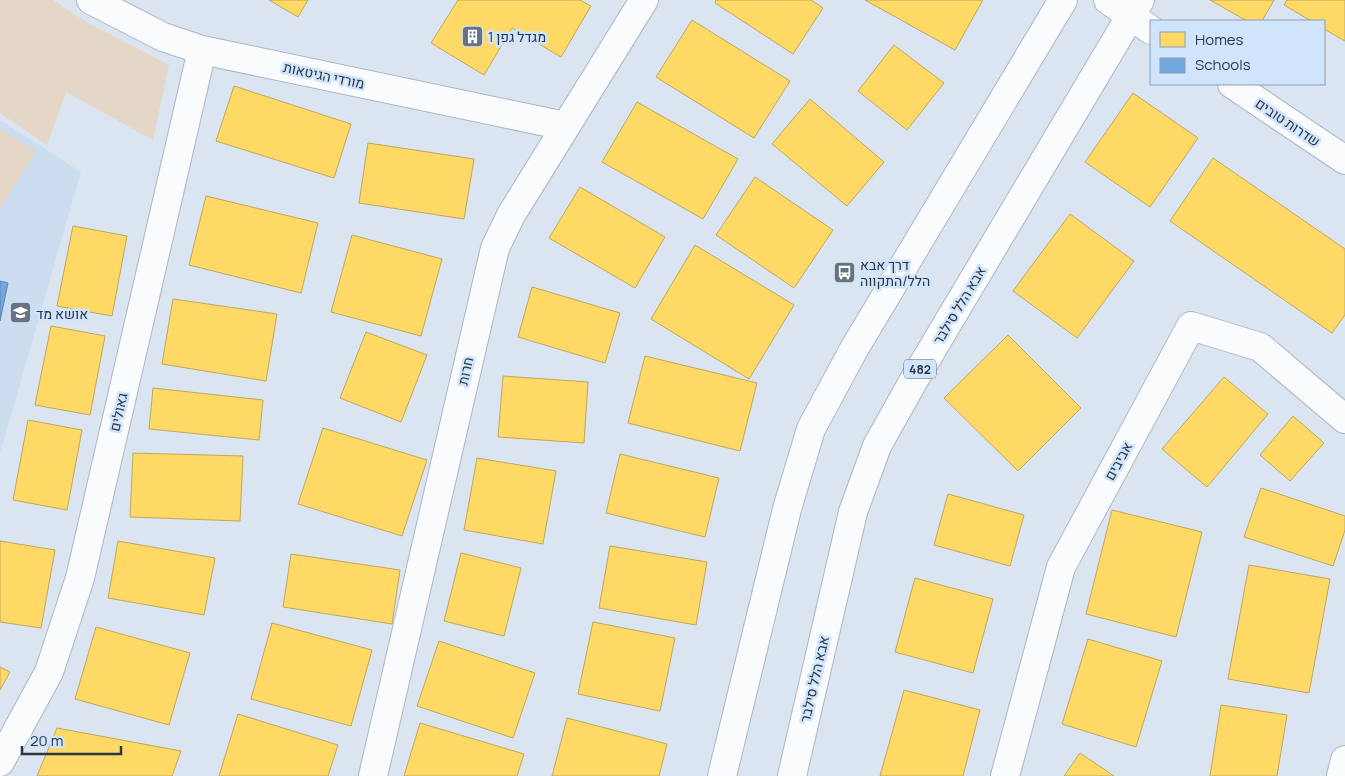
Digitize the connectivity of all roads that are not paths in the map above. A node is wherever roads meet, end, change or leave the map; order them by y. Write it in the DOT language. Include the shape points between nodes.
graph roads {
  1 [pos="91,0"];
  2 [pos="644,0"];
  3 [pos="1063,0"];
  4 [pos="1108,0"];
  5 [pos="1141,15"];
  6 [pos="202,50"];
  7 [pos="1233,85"];
  8 [pos="565,126"];
  9 [pos="1345,160"];
  10 [pos="1345,419"];
  11 [pos="1345,760"];
  12 [pos="0,762"];
  13 [pos="373,776"];
  14 [pos="722,776"];
  15 [pos="792,776"];
  16 [pos="1005,776"];
  17 [pos="1341,776"];
  1 -- 6 [label="street, מורדי הגיטאות" via="163,37"];
  2 -- 8 [label="street, חרות"];
  3 -- 14 [label="street" via="854,349 811,429 787,508"];
  4 -- 5 [label="street"];
  5 -- 15 [label="street, אבא הלל סילבר / 482" via="920,370 877,446 854,512"];
  6 -- 8 [label="street, מורדי הגיטאות"];
  6 -- 12 [label="street, גאולים" via="80,578 49,672"];
  7 -- 9 [label="street, שדרות טובים"];
  8 -- 13 [label="street, חרות" via="511,215 495,248"];
  10 -- 16 [label="street, אביבים" via="1260,348 1191,326 1060,567"];
  11 -- 17 [label="street"];
}
